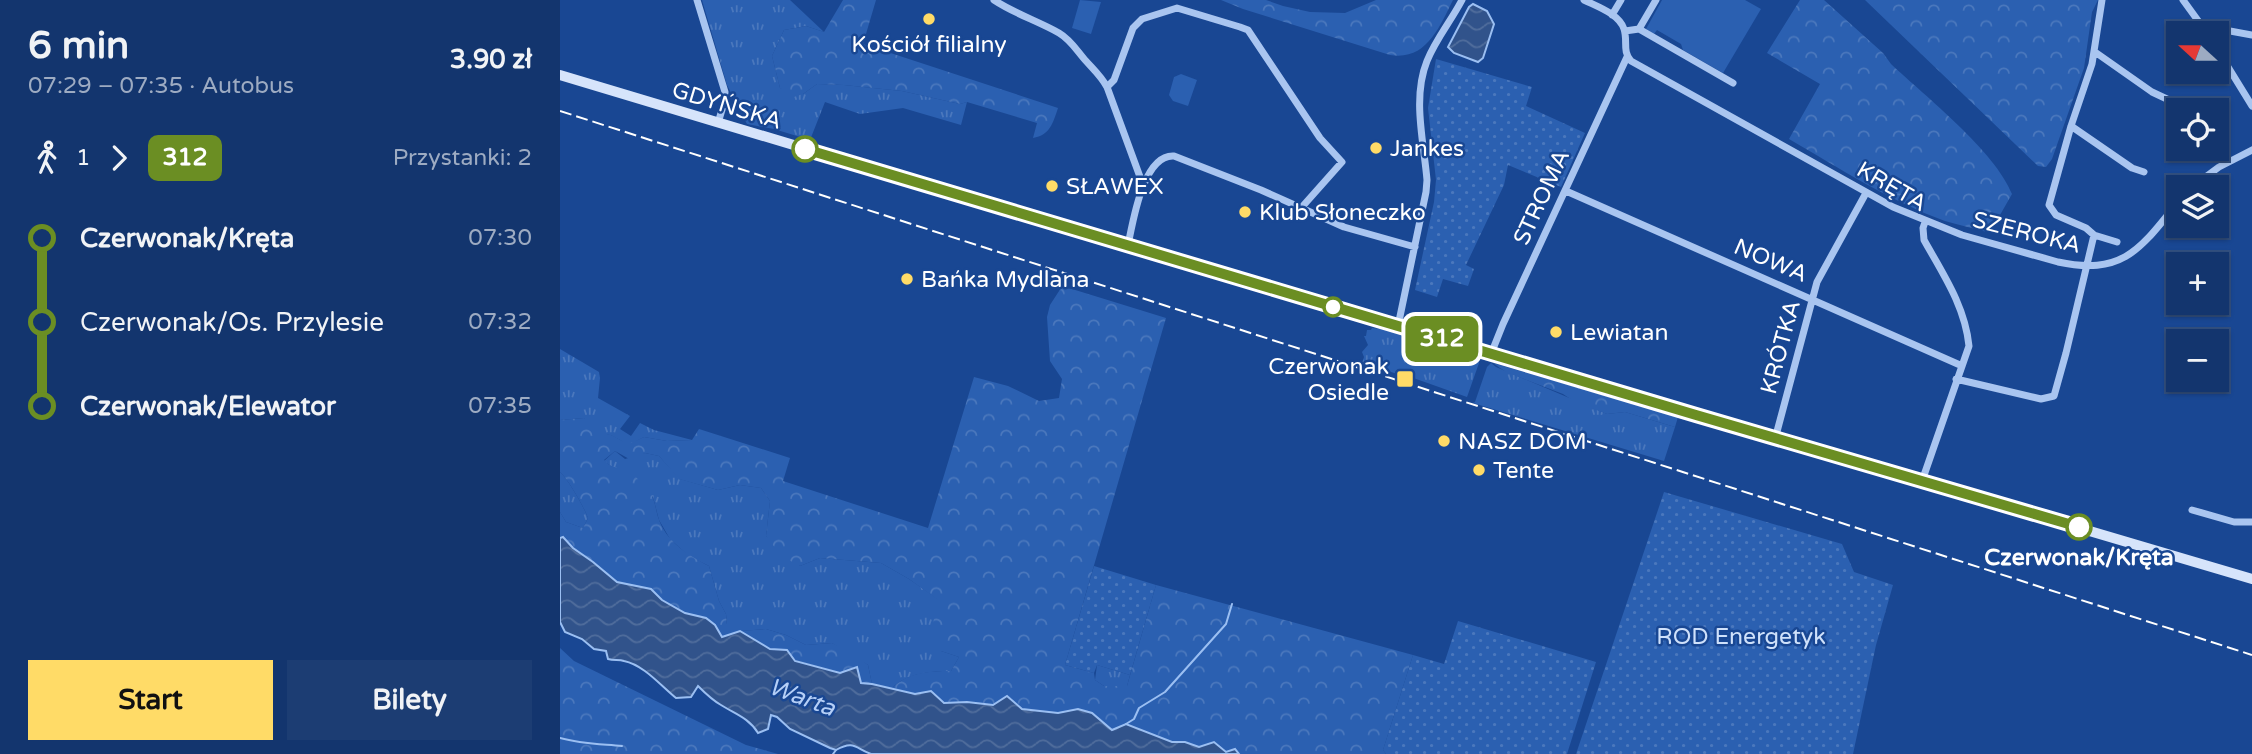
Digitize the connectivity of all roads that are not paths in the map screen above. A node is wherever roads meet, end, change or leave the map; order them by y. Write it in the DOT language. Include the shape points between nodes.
graph roads {
  1 [pos="697,0"];
  2 [pos="994,0"];
  3 [pos="1462,0"];
  4 [pos="1584,0"];
  5 [pos="1621,0"];
  6 [pos="1656,0"];
  7 [pos="2102,0"];
  8 [pos="2183,0"];
  9 [pos="1612,15"];
  10 [pos="2201,21"];
  11 [pos="1639,29"];
  12 [pos="1625,31"];
  13 [pos="2230,33"];
  14 [pos="2252,35"];
  15 [pos="2095,52"];
  16 [pos="1627,57"];
  17 [pos="2230,70"];
  18 [pos="560,75"];
  19 [pos="1733,83"];
  20 [pos="1107,87"];
  21 [pos="2166,99"];
  22 [pos="2252,106"];
  23 [pos="718,122"];
  24 [pos="2071,126"];
  25 [pos="2252,150"];
  26 [pos="2144,172"];
  27 [pos="2208,175"];
  28 [pos="1143,185"];
  29 [pos="1566,191"];
  30 [pos="1866,193"];
  31 [pos="1302,207"];
  32 [pos="2166,216"];
  33 [pos="1926,222"];
  34 [pos="2094,235"];
  35 [pos="2117,242"];
  36 [pos="1128,245"];
  37 [pos="1415,247"];
  38 [pos="2087,267"];
  39 [pos="1812,300"];
  40 [pos="1398,326"];
  41 [pos="1491,354"];
  42 [pos="1961,365"];
  43 [pos="1956,379"];
  44 [pos="1775,439"];
  45 [pos="1922,481"];
  46 [pos="2192,510"];
  47 [pos="2252,522"];
  48 [pos="2252,579"];
  1 -- 23 [label="street" via="725,92"];
  2 -- 20 [label="street" via="1072,43"];
  3 -- 37 [label="street" via="1423,73 1421,118 1427,180"];
  4 -- 9 [label="street"];
  5 -- 9 [label="street"];
  6 -- 11 [label="street"];
  7 -- 15 [label="street"];
  8 -- 10 [label="street" via="2194,7"];
  9 -- 12 [label="street"];
  11 -- 12 [label="street"];
  11 -- 19 [label="street"];
  12 -- 16 [label="street"];
  13 -- 14 [label="street"];
  15 -- 21 [label="street"];
  15 -- 24 [label="street"];
  16 -- 29 [label="street, STROMA"];
  16 -- 30 [label="street, KRĘTA"];
  17 -- 22 [label="street"];
  18 -- 23 [label="main road, GDYŃSKA"];
  20 -- 28 [label="street"];
  20 -- 31 [label="street" via="1114,80 1133,28 1142,19 1177,8 1248,30 1320,138 1342,162"];
  23 -- 36 [label="main road, GDYŃSKA"];
  24 -- 26 [label="street"];
  24 -- 34 [label="street" via="2049,205 2056,215"];
  25 -- 27 [label="street"];
  28 -- 31 [label="street" via="1160,158 1174,156"];
  28 -- 36 [label="street"];
  29 -- 39 [label="street, NOWA"];
  29 -- 41 [label="street, STROMA"];
  30 -- 33 [label="street, KRĘTA"];
  30 -- 39 [label="street, KRÓTKA" via="1817,282"];
  31 -- 37 [label="street" via="1344,227"];
  32 -- 38 [label="street, SZEROKA" via="2137,250 2108,265"];
  33 -- 38 [label="street, SZEROKA" via="2001,247"];
  33 -- 42 [label="street, KRĘTA" via="1924,240 1967,326 1969,346"];
  34 -- 35 [label="street"];
  34 -- 38 [label="street"];
  36 -- 40 [label="main road, GDYŃSKA"];
  37 -- 40 [label="street"];
  38 -- 43 [label="street" via="2054,396 2041,399"];
  39 -- 42 [label="street, NOWA"];
  39 -- 44 [label="street, KRÓTKA"];
  40 -- 41 [label="main road, GDYŃSKA"];
  41 -- 44 [label="main road, GDYŃSKA"];
  42 -- 43 [label="street, KRĘTA"];
  43 -- 45 [label="street, KRĘTA"];
  44 -- 45 [label="main road, GDYŃSKA"];
  45 -- 48 [label="main road, GDYŃSKA"];
  46 -- 47 [label="street" via="2234,522"];
}
